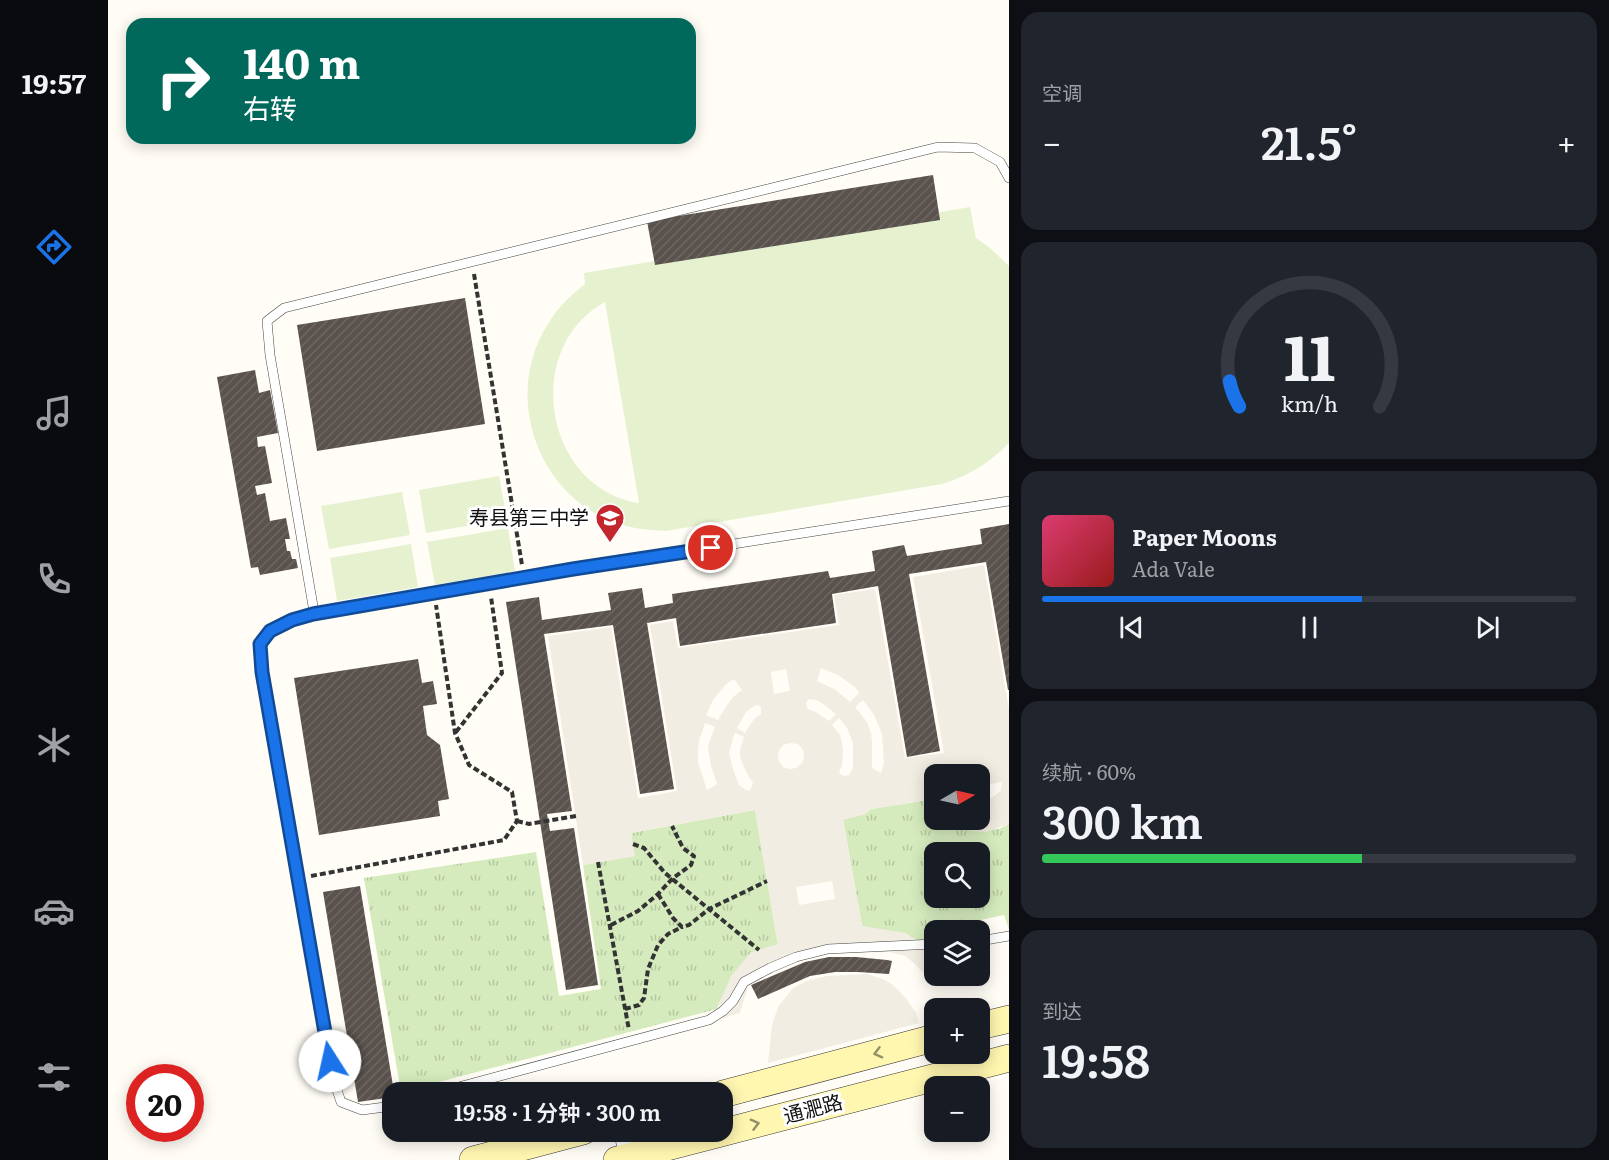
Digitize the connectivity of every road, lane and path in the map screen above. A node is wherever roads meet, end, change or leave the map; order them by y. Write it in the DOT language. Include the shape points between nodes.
graph roads {
  1 [pos="1009,178"];
  2 [pos="472,262"];
  3 [pos="1009,501"];
  4 [pos="524,578"];
  5 [pos="489,584"];
  6 [pos="435,593"];
  7 [pos="313,606"];
  8 [pos="455,733"];
  9 [pos="576,816"];
  10 [pos="517,821"];
  11 [pos="672,826"];
  12 [pos="633,844"];
  13 [pos="598,862"];
  14 [pos="298,878"];
  15 [pos="672,879"];
  16 [pos="767,881"];
  17 [pos="658,894"];
  18 [pos="709,909"];
  19 [pos="610,925"];
  20 [pos="682,927"];
  21 [pos="1009,936"];
  22 [pos="990,939"];
  23 [pos="924,944"];
  24 [pos="759,950"];
  25 [pos="625,1009"];
  26 [pos="1009,1018"];
  27 [pos="990,1023"];
  28 [pos="631,1041"];
  29 [pos="924,1041"];
  30 [pos="1009,1058"];
  31 [pos="477,1082"];
  32 [pos="733,1091"];
  33 [pos="382,1107"];
  34 [pos="541,1142"];
  35 [pos="625,1152"];
  36 [pos="473,1160"];
  1 -- 2 [label="lane" via="1000,162 975,148 938,147"];
  2 -- 4 [label="path"];
  2 -- 7 [label="lane" via="284,308 267,321"];
  3 -- 4 [label="lane"];
  4 -- 5 [label="lane"];
  5 -- 6 [label="lane"];
  5 -- 8 [label="path" via="502,673"];
  6 -- 8 [label="path"];
  6 -- 14 [label="lane" via="292,620 270,631 260,644"];
  8 -- 10 [label="path" via="469,765 512,792"];
  9 -- 10 [label="path" via="529,824"];
  10 -- 14 [label="path" via="504,840"];
  11 -- 15 [label="path" via="683,848 694,856 691,865"];
  12 -- 15 [label="path" via="644,848"];
  13 -- 19 [label="path"];
  14 -- 33 [label="lane" via="334,1084 341,1102 363,1110"];
  15 -- 17 [label="path"];
  15 -- 18 [label="path"];
  16 -- 18 [label="path"];
  17 -- 19 [label="path" via="638,911"];
  17 -- 20 [label="path"];
  18 -- 20 [label="path"];
  18 -- 24 [label="path"];
  19 -- 25 [label="path"];
  20 -- 25 [label="path" via="658,945 648,969 644,998 639,1005"];
  21 -- 22 [label="lane"];
  23 -- 28 [label="lane" via="828,949 796,957 744,982 733,1001 709,1020"];
  25 -- 28 [label="path"];
  26 -- 27 [label="main road"];
  28 -- 31 [label="lane"];
  29 -- 32 [label="main road, 通淝路, one-way"];
  35 -- 30 [label="main road, 通淝路, one-way"];
  34 -- 36 [label="main road"];
}
